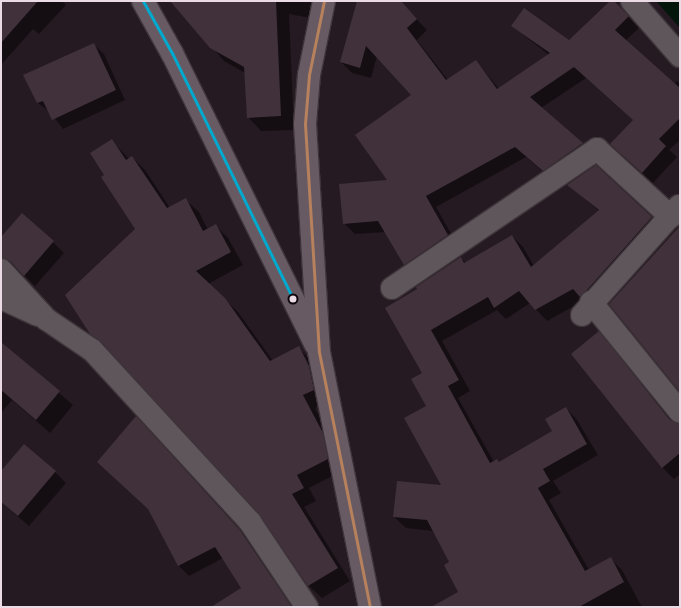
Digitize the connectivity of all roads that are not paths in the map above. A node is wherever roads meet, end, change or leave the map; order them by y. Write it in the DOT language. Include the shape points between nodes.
graph roads {
  1 [pos="143,1"];
  2 [pos="324,1"];
  3 [pos="632,1"];
  4 [pos="680,56"];
  5 [pos="676,211"];
  6 [pos="1,270"];
  7 [pos="392,288"];
  8 [pos="1,298"];
  9 [pos="46,318"];
  10 [pos="319,352"];
  11 [pos="680,412"];
  12 [pos="307,607"];
  13 [pos="370,607"];
  1 -- 10 [label="highway" via="172,53"];
  2 -- 10 [label="highway" via="309,74 306,124"];
  3 -- 4 [label="street"];
  5 -- 7 [label="street" via="597,149"];
  5 -- 11 [label="street" via="586,309"];
  6 -- 9 [label="street"];
  8 -- 9 [label="street"];
  9 -- 12 [label="street" via="92,350 250,522"];
  10 -- 13 [label="highway"];
}
